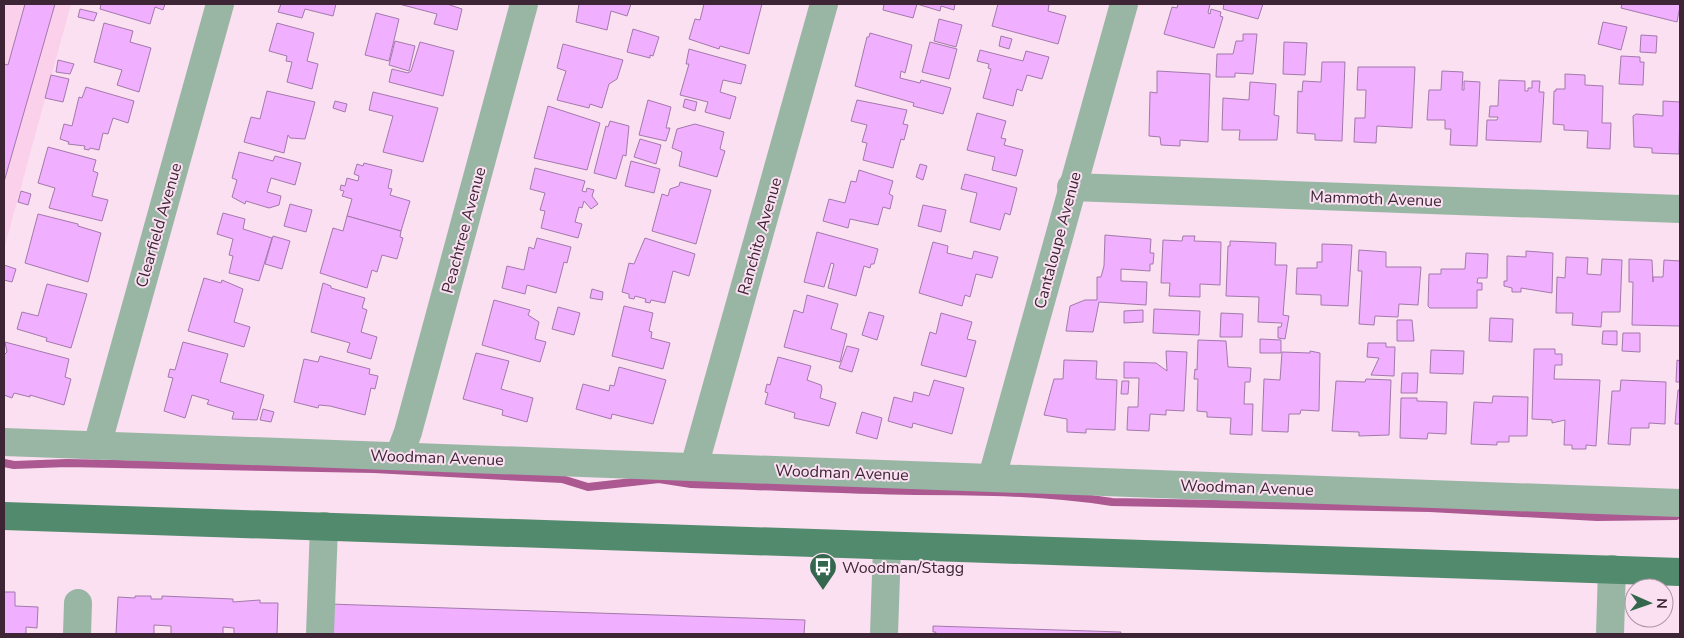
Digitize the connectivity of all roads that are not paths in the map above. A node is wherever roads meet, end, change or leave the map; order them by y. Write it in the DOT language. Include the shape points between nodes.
graph roads {
  1 [pos="220,4"];
  2 [pos="524,4"];
  3 [pos="824,4"];
  4 [pos="1124,4"];
  5 [pos="1071,187"];
  6 [pos="1680,209"];
  7 [pos="4,442"];
  8 [pos="97,446"];
  9 [pos="399,456"];
  10 [pos="694,467"];
  11 [pos="992,477"];
  12 [pos="1680,503"];
  13 [pos="4,516"];
  14 [pos="324,526"];
  15 [pos="886,546"];
  16 [pos="1612,569"];
  17 [pos="1680,572"];
  18 [pos="78,603"];
  19 [pos="77,634"];
  20 [pos="320,634"];
  21 [pos="884,634"];
  22 [pos="1610,634"];
  1 -- 8 [label="street, Clearfield Avenue"];
  2 -- 9 [label="street, Peachtree Avenue"];
  3 -- 10 [label="street, Ranchito Avenue"];
  4 -- 5 [label="street, Cantaloupe Avenue"];
  5 -- 6 [label="street, Mammoth Avenue"];
  5 -- 11 [label="street, Cantaloupe Avenue"];
  7 -- 8 [label="street, Woodman Avenue"];
  8 -- 9 [label="street, Woodman Avenue"];
  9 -- 10 [label="street, Woodman Avenue"];
  10 -- 11 [label="street, Woodman Avenue"];
  11 -- 12 [label="street, Woodman Avenue"];
  13 -- 14 [label="main road"];
  14 -- 15 [label="main road"];
  14 -- 20 [label="street"];
  15 -- 16 [label="main road"];
  15 -- 21 [label="street"];
  16 -- 17 [label="main road"];
  16 -- 22 [label="street"];
  18 -- 19 [label="street"];
}
